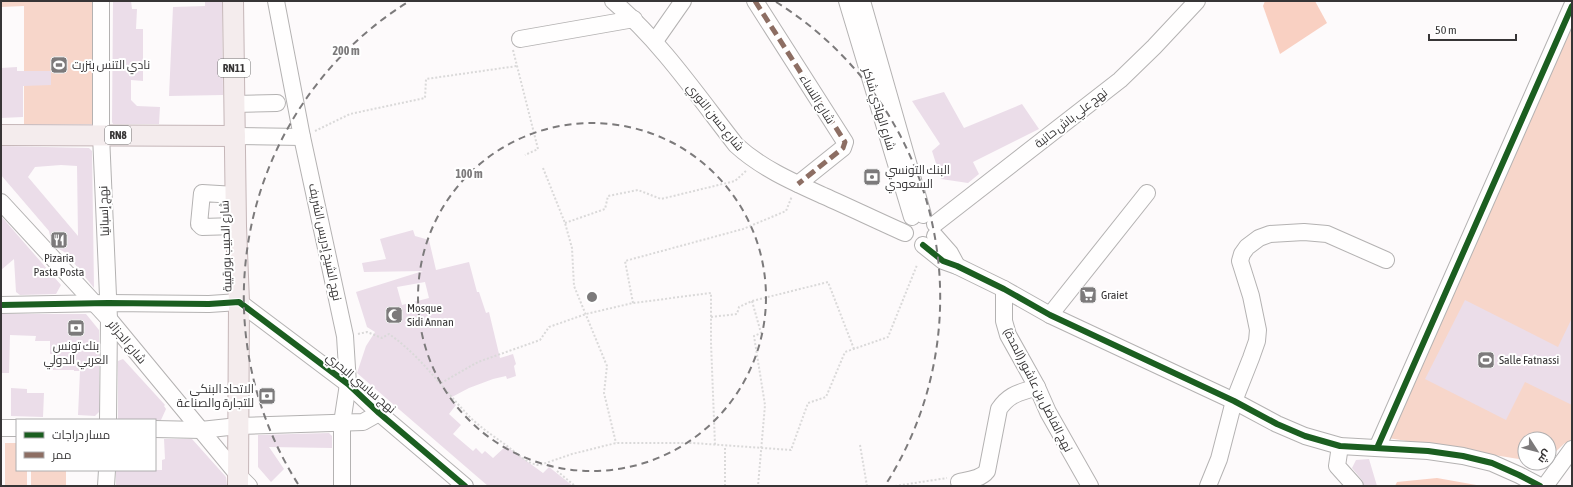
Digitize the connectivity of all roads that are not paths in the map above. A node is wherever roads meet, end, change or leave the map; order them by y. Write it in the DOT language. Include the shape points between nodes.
graph roads {
  1 [pos="100,1"];
  2 [pos="234,1"];
  3 [pos="276,1"];
  4 [pos="613,1"];
  5 [pos="683,1"];
  6 [pos="755,1"];
  7 [pos="847,1"];
  8 [pos="862,1"];
  9 [pos="1197,1"];
  10 [pos="1572,6"];
  11 [pos="634,19"];
  12 [pos="520,39"];
  13 [pos="655,41"];
  14 [pos="277,103"];
  15 [pos="234,104"];
  16 [pos="1,135"];
  17 [pos="101,135"];
  18 [pos="235,136"];
  19 [pos="302,137"];
  20 [pos="798,184"];
  21 [pos="1147,193"];
  22 [pos="236,195"];
  23 [pos="1,202"];
  24 [pos="236,226"];
  25 [pos="926,227"];
  26 [pos="905,233"];
  27 [pos="1386,260"];
  28 [pos="1004,289"];
  29 [pos="239,302"];
  30 [pos="1,306"];
  31 [pos="104,309"];
  32 [pos="1050,315"];
  33 [pos="348,384"];
  34 [pos="1037,387"];
  35 [pos="1234,401"];
  36 [pos="379,413"];
  37 [pos="108,419"];
  38 [pos="342,423"];
  39 [pos="238,426"];
  40 [pos="1,428"];
  41 [pos="16,428"];
  42 [pos="156,429"];
  43 [pos="200,430"];
  44 [pos="1340,446"];
  45 [pos="1377,448"];
  46 [pos="1572,449"];
  47 [pos="107,471"];
  48 [pos="242,482"];
  49 [pos="959,482"];
  50 [pos="106,486"];
  51 [pos="342,486"];
  52 [pos="465,486"];
  53 [pos="1090,486"];
  54 [pos="1208,486"];
  55 [pos="1355,486"];
  56 [pos="1540,486"];
  57 [pos="1545,486"];
  1 -- 17 [label="street, نهج إسبانيا"];
  2 -- 15 [label="main road, شارع الحبيب بورقيبة / RN11"];
  3 -- 19 [label="street, نهج الشيخ إدريس الشريف"];
  4 -- 11 [label="street, شارع حسن النوري"];
  5 -- 13 [label="street"];
  6 -- 20 [label="street, شارع النساء" via="845,142 843,148"];
  7 -- 25 [label="street, شارع الهادي شاكر"];
  8 -- 25 [label="street, شارع الهادي شاكر"];
  9 -- 25 [label="street, نهج علي باش حانبة" via="1120,80"];
  10 -- 45 [label="street"];
  11 -- 12 [label="street"];
  11 -- 13 [label="street, شارع حسن النوري"];
  13 -- 20 [label="street, شارع حسن النوري" via="736,145 756,161"];
  14 -- 15 [label="street"];
  15 -- 18 [label="main road, شارع الحبيب بورقيبة / RN11"];
  16 -- 17 [label="main road, RN8"];
  17 -- 18 [label="main road, RN8"];
  17 -- 31 [label="street, نهج إسبانيا"];
  18 -- 19 [label="street"];
  18 -- 22 [label="main road, شارع الحبيب بورقيبة / RN11"];
  19 -- 33 [label="street, نهج الشيخ إدريس الشريف" via="345,336"];
  20 -- 26 [label="street, شارع حسن النوري"];
  21 -- 32 [label="street"];
  22 -- 24 [label="main road, شارع الحبيب بورقيبة / RN11"];
  22 -- 24 [label="street" via="202,193 199,224 202,227"];
  23 -- 31 [label="street, شارع الجزائر"];
  24 -- 29 [label="main road, شارع الحبيب بورقيبة / RN11"];
  25 -- 26 [label="street" via="905,227"];
  25 -- 26 [label="street, شارع حسن النوري" via="919,246 910,242"];
  25 -- 28 [label="street" via="942,261 958,266"];
  27 -- 35 [label="street" via="1327,234 1270,234 1247,247 1240,261 1258,330 1251,358"];
  28 -- 32 [label="street"];
  28 -- 34 [label="street, نهج الفاضل بن عاشور (المدة)" via="1004,321 1008,335"];
  29 -- 31 [label="street"];
  29 -- 33 [label="street, نهج ساسي البحري"];
  29 -- 39 [label="main road, شارع الحبيب بورقيبة / RN11"];
  30 -- 31 [label="street"];
  31 -- 37 [label="street, نهج إسبانيا"];
  31 -- 43 [label="street, شارع الجزائر"];
  32 -- 35 [label="street"];
  33 -- 36 [label="street, نهج ساسي البحري"];
  33 -- 38 [label="street, نهج الشيخ إدريس الشريف"];
  34 -- 49 [label="street" via="1008,397 1004,401 1000,409 988,471 979,478"];
  34 -- 53 [label="street, نهج الفاضل بن عاشور (المدة)" via="1048,412"];
  35 -- 44 [label="street" via="1305,436"];
  35 -- 54 [label="street" via="1219,459"];
  36 -- 38 [label="street" via="363,422"];
  36 -- 52 [label="street, نهج ساسي البحري"];
  38 -- 39 [label="street"];
  38 -- 51 [label="street, نهج الشيخ إدريس الشريف"];
  39 -- 43 [label="street"];
  39 -- 48 [label="main road, شارع الحبيب بورقيبة / RN11"];
  40 -- 41 [label="street"];
  42 -- 43 [label="street"];
  43 -- 48 [label="street, شارع الجزائر"];
  44 -- 45 [label="street"];
  44 -- 55 [label="street" via="1337,466"];
  45 -- 56 [label="street" via="1463,456 1492,463"];
  46 -- 57 [label="street"];
  47 -- 50 [label="street"];
}
